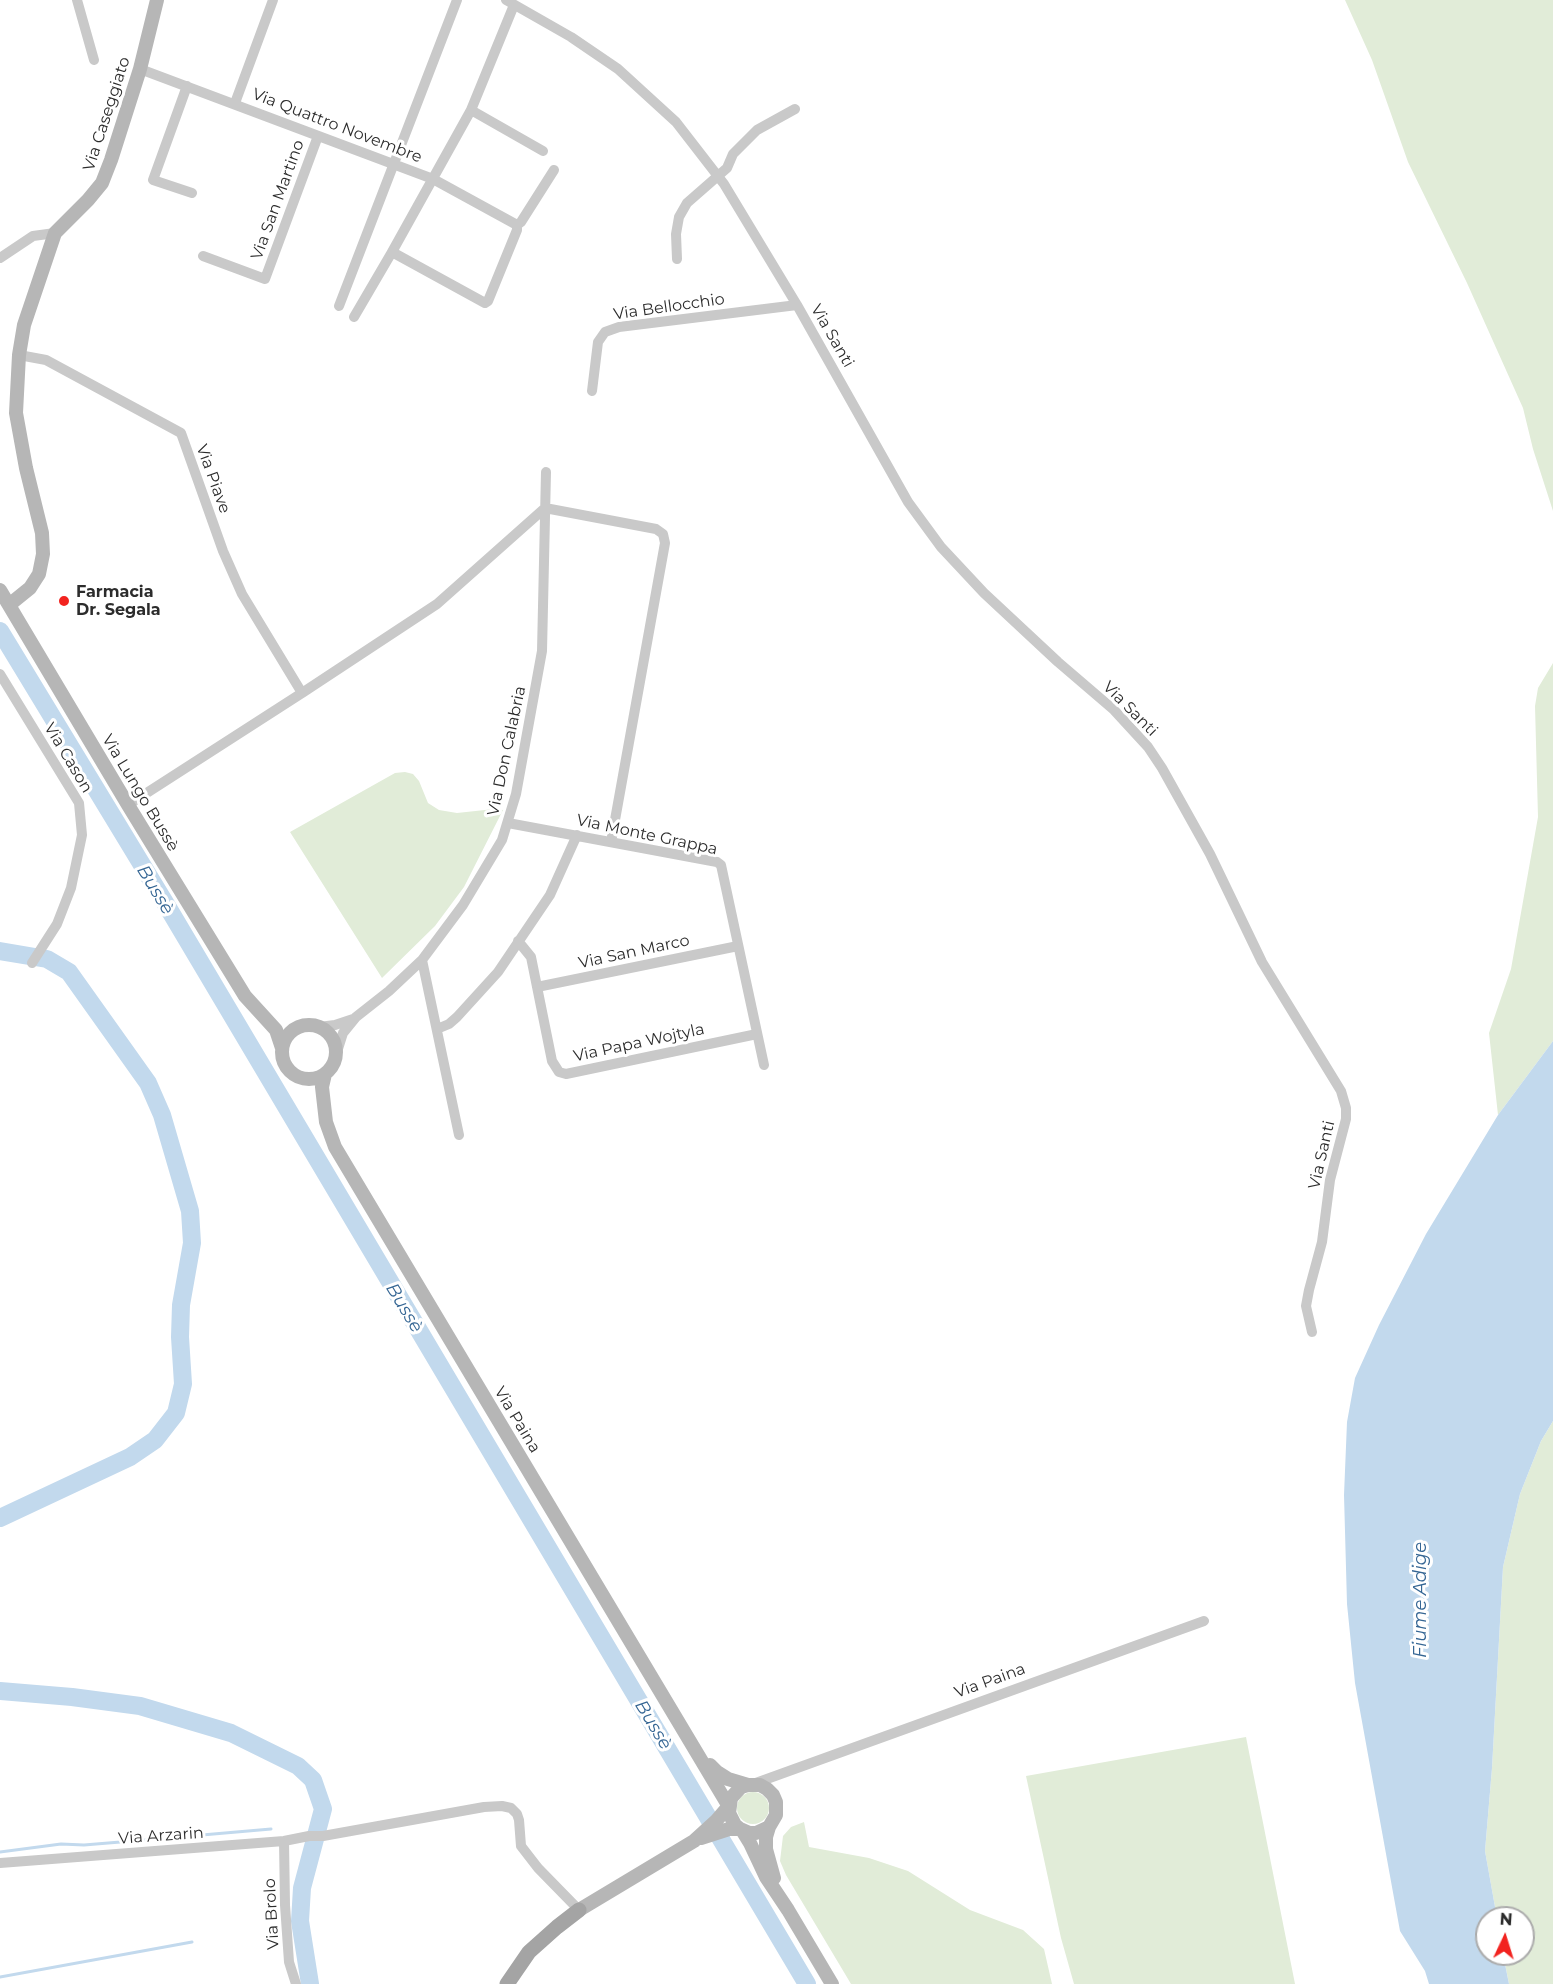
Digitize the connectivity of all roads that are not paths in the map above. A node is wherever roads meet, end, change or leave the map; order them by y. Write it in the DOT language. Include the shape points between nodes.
graph roads {
  1 [pos="77,0"];
  2 [pos="157,0"];
  3 [pos="273,0"];
  4 [pos="457,0"];
  5 [pos="510,2"];
  6 [pos="94,60"];
  7 [pos="140,69"];
  8 [pos="187,86"];
  9 [pos="235,103"];
  10 [pos="795,109"];
  11 [pos="471,110"];
  12 [pos="318,136"];
  13 [pos="543,151"];
  14 [pos="394,164"];
  15 [pos="554,170"];
  16 [pos="718,177"];
  17 [pos="433,179"];
  18 [pos="192,194"];
  19 [pos="517,225"];
  20 [pos="55,232"];
  21 [pos="393,252"];
  22 [pos="203,256"];
  23 [pos="0,258"];
  24 [pos="677,259"];
  25 [pos="797,305"];
  26 [pos="339,306"];
  27 [pos="354,317"];
  28 [pos="19,355"];
  29 [pos="592,390"];
  30 [pos="546,472"];
  31 [pos="545,508"];
  32 [pos="0,590"];
  33 [pos="9,605"];
  34 [pos="0,674"];
  35 [pos="302,693"];
  36 [pos="128,805"];
  37 [pos="508,823"];
  38 [pos="576,836"];
  39 [pos="611,842"];
  40 [pos="518,941"];
  41 [pos="738,946"];
  42 [pos="422,960"];
  43 [pos="32,963"];
  44 [pos="537,987"];
  45 [pos="256,1009"];
  46 [pos="356,1017"];
  47 [pos="298,1027"];
  48 [pos="319,1027"];
  49 [pos="437,1029"];
  50 [pos="757,1034"];
  51 [pos="282,1048"];
  52 [pos="337,1053"];
  53 [pos="764,1065"];
  54 [pos="325,1074"];
  55 [pos="299,1077"];
  56 [pos="326,1122"];
  57 [pos="459,1135"];
  58 [pos="1312,1332"];
  59 [pos="1204,1621"];
  60 [pos="685,1732"];
  61 [pos="787,1772"];
  62 [pos="750,1784"];
  63 [pos="776,1802"];
  64 [pos="726,1809"];
  65 [pos="769,1827"];
  66 [pos="737,1830"];
  67 [pos="284,1841"];
  68 [pos="694,1841"];
  69 [pos="0,1863"];
  70 [pos="579,1910"];
  71 [pos="788,1910"];
  72 [pos="296,1984"];
  73 [pos="507,1984"];
  74 [pos="832,1984"];
  1 -- 6 [label="street"];
  2 -- 7 [label="main road, Via Caseggiato"];
  3 -- 9 [label="street"];
  4 -- 14 [label="street"];
  5 -- 11 [label="street"];
  5 -- 16 [label="street, Via Santi" via="618,69 676,122"];
  7 -- 8 [label="street, Via Quattro Novembre"];
  7 -- 20 [label="main road, Via Caseggiato" via="102,183"];
  8 -- 9 [label="street, Via Quattro Novembre"];
  8 -- 18 [label="street" via="153,180"];
  9 -- 12 [label="street, Via Quattro Novembre"];
  10 -- 16 [label="street" via="757,130 733,154"];
  11 -- 13 [label="street"];
  11 -- 17 [label="street"];
  12 -- 14 [label="street, Via Quattro Novembre"];
  12 -- 22 [label="street, Via San Martino" via="265,279"];
  14 -- 17 [label="street, Via Quattro Novembre"];
  14 -- 26 [label="street"];
  15 -- 19 [label="street"];
  16 -- 24 [label="street" via="694,195 679,217"];
  16 -- 25 [label="street, Via Santi"];
  17 -- 19 [label="street, Via Quattro Novembre"];
  17 -- 21 [label="street"];
  19 -- 21 [label="street" via="484,303"];
  20 -- 23 [label="street, Via Caseggiato" via="33,236"];
  20 -- 28 [label="main road" via="24,325"];
  21 -- 27 [label="street"];
  25 -- 29 [label="street, Via Bellocchio" via="619,327 605,332 598,342"];
  25 -- 58 [label="street, Via Santi" via="908,502 941,547 1000,608 1114,710 1153,754 1210,854 1262,962 1341,1091 1346,1119 1306,1306"];
  28 -- 33 [label="main road" via="16,413 43,554 39,574 30,588"];
  28 -- 35 [label="street, Via Piave" via="46,360 181,433 242,594"];
  30 -- 31 [label="street, Via Don Calabria"];
  31 -- 35 [label="street" via="437,604"];
  31 -- 37 [label="street, Via Don Calabria" via="542,651"];
  31 -- 39 [label="street" via="656,529 663,534 665,543"];
  32 -- 33 [label="main road, Via Lungo Bussè"];
  33 -- 36 [label="main road, Via Lungo Bussè"];
  34 -- 43 [label="street, Via Cason" via="79,803 82,835 71,888 57,924"];
  35 -- 36 [label="street"];
  36 -- 45 [label="main road, Via Lungo Bussè" via="244,996"];
  37 -- 38 [label="street, Via Monte Grappa"];
  37 -- 42 [label="street, Via Don Calabria" via="464,905"];
  38 -- 39 [label="street, Via Monte Grappa"];
  38 -- 40 [label="street" via="550,895"];
  39 -- 41 [label="street, Via Monte Grappa" via="721,865"];
  40 -- 44 [label="street, Via Papa Wojtyla" via="531,957"];
  40 -- 49 [label="street" via="498,972 463,1011"];
  41 -- 44 [label="street, Via San Marco"];
  41 -- 50 [label="street, Via Monte Grappa"];
  42 -- 46 [label="street, Via Don Calabria"];
  42 -- 49 [label="street"];
  44 -- 50 [label="street, Via Papa Wojtyla" via="552,1061 559,1072 566,1074"];
  45 -- 47 [label="main road, Via Lungo Bussè" via="282,1024"];
  45 -- 51 [label="main road, Via Lungo Bussè" via="276,1030"];
  46 -- 48 [label="street, Via Don Calabria"];
  46 -- 52 [label="street, Via Don Calabria" via="343,1033"];
  47 -- 48 [label="main road"];
  47 -- 51 [label="main road" via="288,1035"];
  48 -- 52 [label="main road" via="332,1037"];
  49 -- 57 [label="street"];
  50 -- 53 [label="street, Via Monte Grappa"];
  51 -- 55 [label="main road" via="286,1065"];
  52 -- 54 [label="main road"];
  54 -- 55 [label="main road" via="317,1078"];
  54 -- 56 [label="main road, Via Paina" via="322,1087"];
  55 -- 56 [label="main road, Via Paina" via="312,1090"];
  56 -- 60 [label="main road, Via Paina" via="335,1147"];
  59 -- 61 [label="street, Via Paina"];
  60 -- 62 [label="main road" via="717,1772"];
  60 -- 64 [label="main road"];
  61 -- 62 [label="street, Via Paina"];
  61 -- 63 [label="street" via="778,1785"];
  62 -- 63 [label="main road" via="767,1789"];
  62 -- 64 [label="main road" via="735,1792"];
  63 -- 65 [label="main road" via="776,1815"];
  64 -- 66 [label="main road"];
  64 -- 68 [label="main road"];
  65 -- 66 [label="main road" via="756,1833"];
  65 -- 71 [label="main road" via="767,1857"];
  66 -- 68 [label="main road"];
  66 -- 71 [label="main road" via="750,1843"];
  67 -- 69 [label="street, Via Arzarin"];
  67 -- 70 [label="street, Via Arzarin" via="484,1807 511,1808 519,1820 521,1846"];
  67 -- 72 [label="street, Via Brolo" via="289,1962"];
  68 -- 70 [label="main road"];
  70 -- 73 [label="main road" via="529,1952"];
  71 -- 74 [label="main road"];
}
